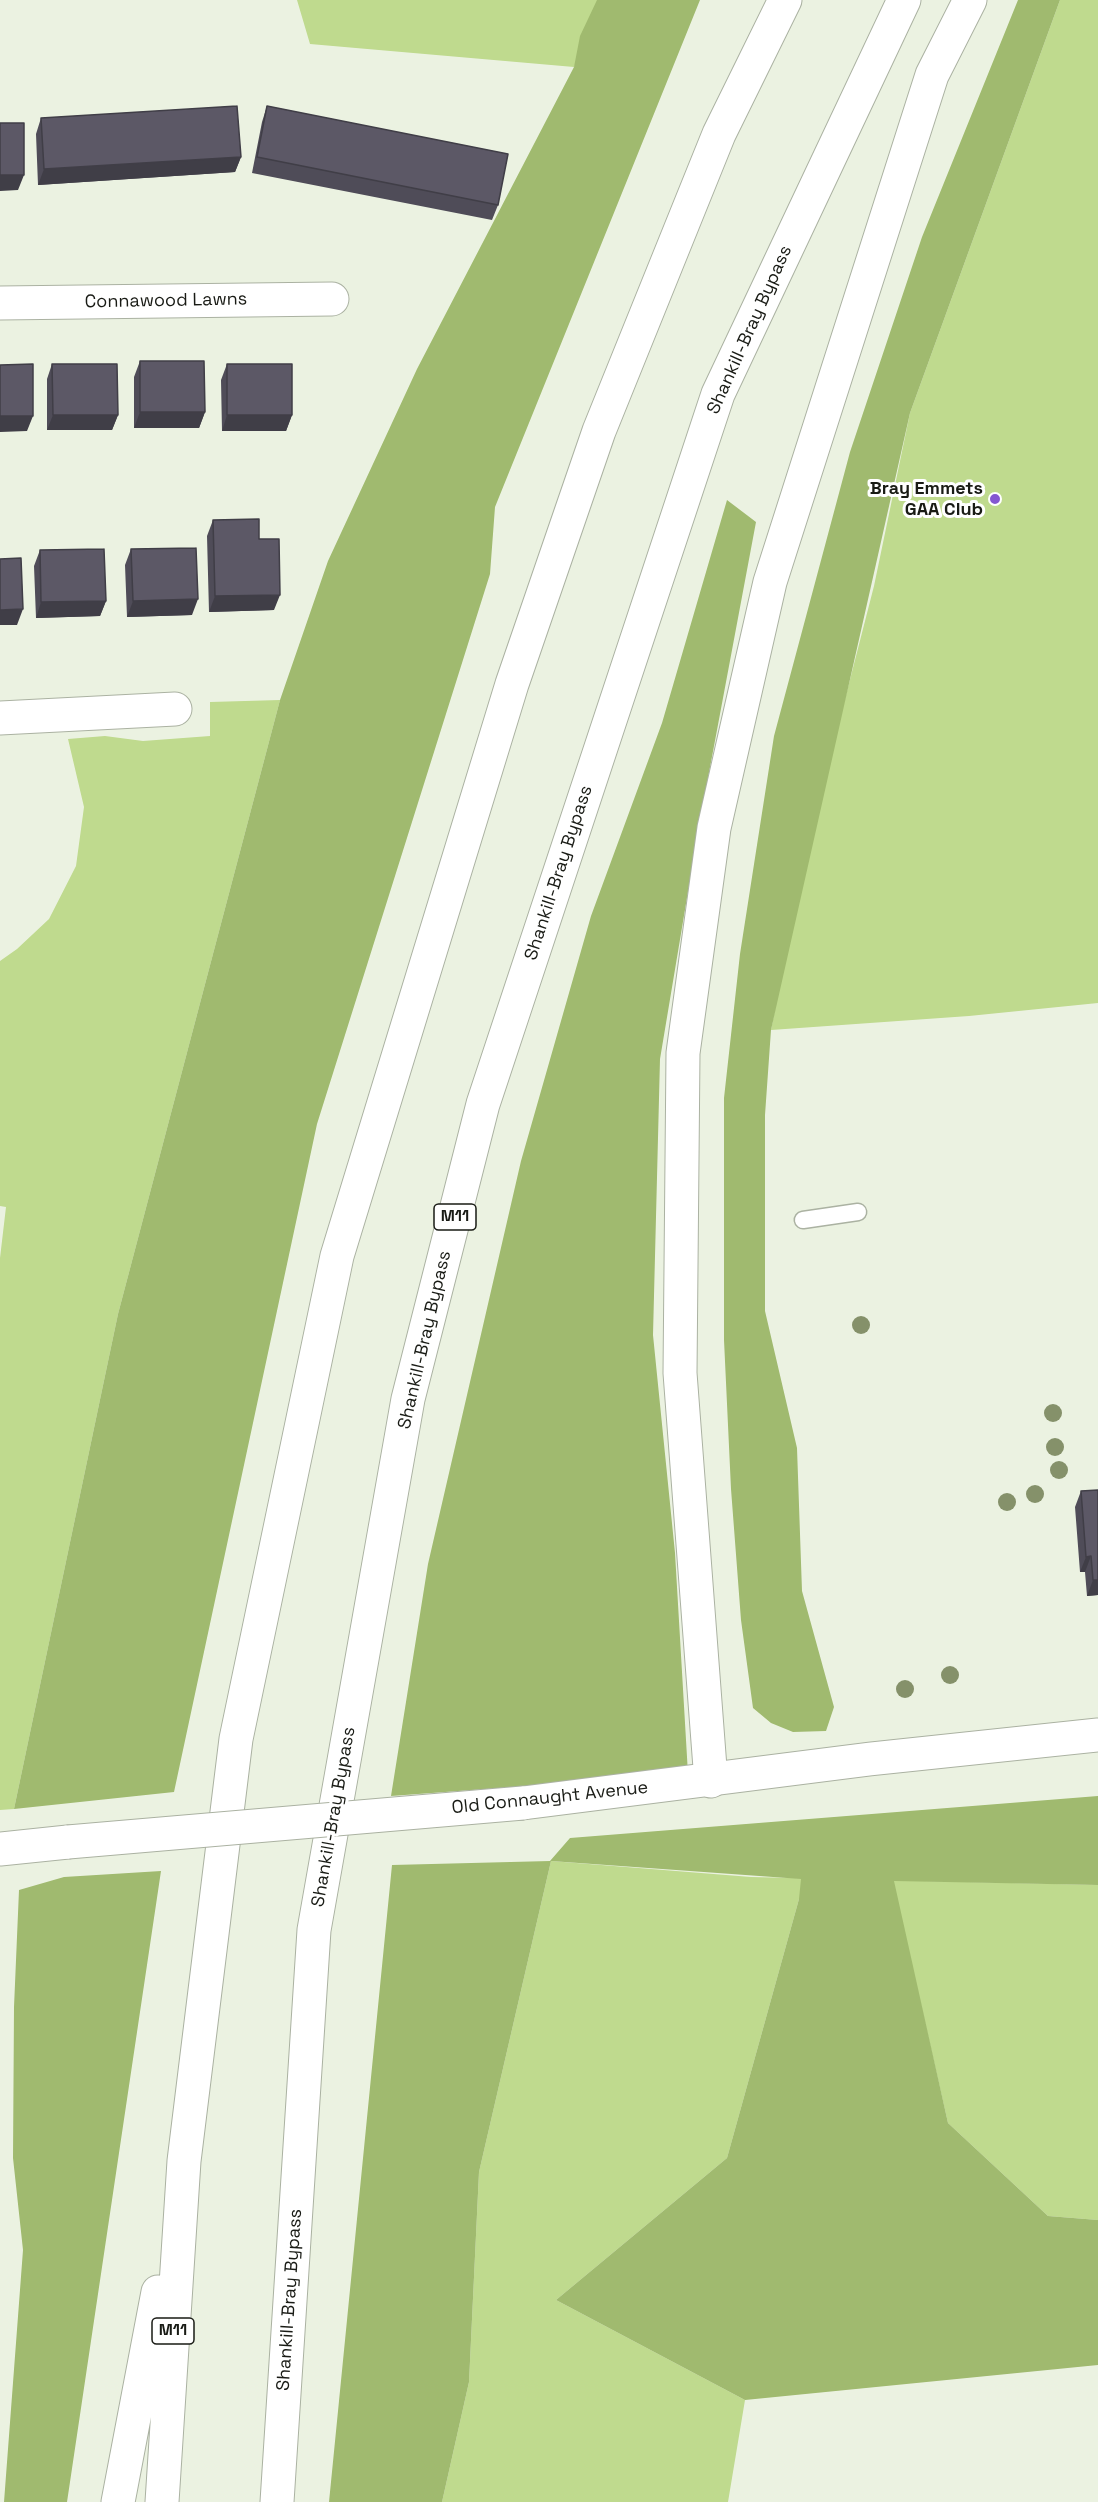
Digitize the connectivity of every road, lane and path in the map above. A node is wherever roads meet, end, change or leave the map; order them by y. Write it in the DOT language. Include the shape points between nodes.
graph roads {
  1 [pos="784,0"];
  2 [pos="904,0"];
  3 [pos="970,0"];
  4 [pos="332,299"];
  5 [pos="0,303"];
  6 [pos="175,709"];
  7 [pos="0,718"];
  8 [pos="858,1212"];
  9 [pos="803,1220"];
  10 [pos="1098,1735"];
  11 [pos="711,1781"];
  12 [pos="0,1849"];
  13 [pos="184,2161"];
  14 [pos="118,2502"];
  15 [pos="162,2502"];
  16 [pos="277,2502"];
  1 -- 13 [label="main road, M11" via="719,134 599,431 512,684 337,1256 236,1739"];
  2 -- 16 [label="main road, Shankill-Bray Bypass / M11" via="718,394 483,1104 408,1399 314,1930"];
  3 -- 11 [label="main road" via="932,75 770,582 714,828 683,1053 680,1372"];
  4 -- 5 [label="main road, Connawood Lawns"];
  6 -- 7 [label="main road"];
  8 -- 9 [label="lane"];
  10 -- 11 [label="main road, Old Connaught Avenue"];
  11 -- 12 [label="main road, Old Connaught Avenue, bridge" via="523,1803"];
  13 -- 14 [label="main road"];
  13 -- 15 [label="main road, M11"];
}
